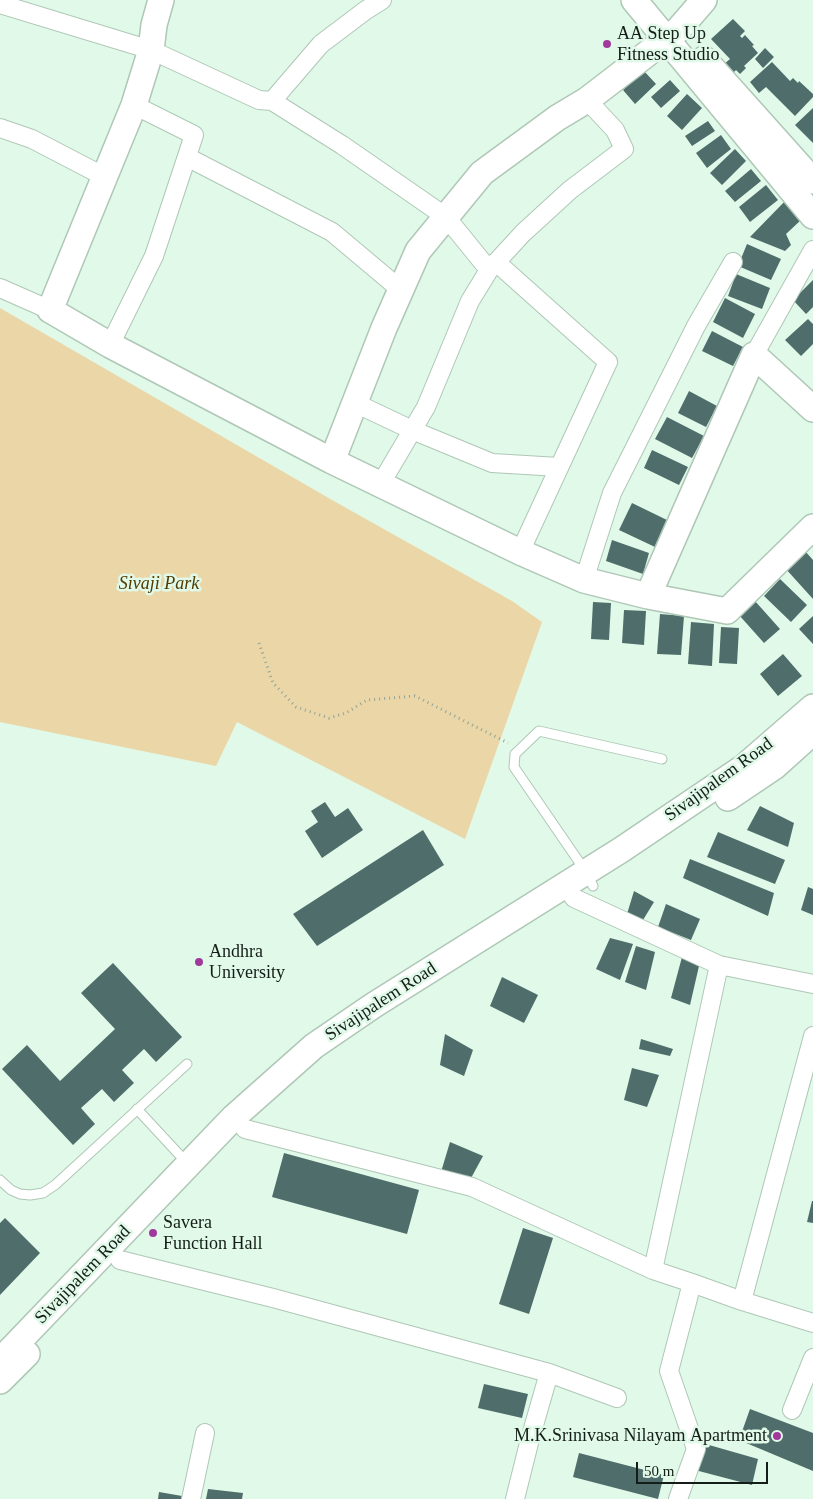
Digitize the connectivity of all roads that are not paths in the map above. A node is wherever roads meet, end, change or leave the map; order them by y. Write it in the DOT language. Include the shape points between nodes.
graph roads {
  1 [pos="161,0"];
  2 [pos="382,0"];
  3 [pos="634,0"];
  4 [pos="654,0"];
  5 [pos="704,0"];
  6 [pos="0,4"];
  7 [pos="672,35"];
  8 [pos="151,50"];
  9 [pos="587,100"];
  10 [pos="272,101"];
  11 [pos="134,105"];
  12 [pos="0,128"];
  13 [pos="187,157"];
  14 [pos="105,177"];
  15 [pos="813,181"];
  16 [pos="813,216"];
  17 [pos="446,217"];
  18 [pos="813,250"];
  19 [pos="733,262"];
  20 [pos="492,266"];
  21 [pos="0,288"];
  22 [pos="401,290"];
  23 [pos="50,310"];
  24 [pos="110,345"];
  25 [pos="754,355"];
  26 [pos="355,403"];
  27 [pos="813,409"];
  28 [pos="412,430"];
  29 [pos="332,461"];
  30 [pos="559,467"];
  31 [pos="380,485"];
  32 [pos="813,527"];
  33 [pos="520,552"];
  34 [pos="584,580"];
  35 [pos="648,596"];
  36 [pos="813,707"];
  37 [pos="813,732"];
  38 [pos="662,759"];
  39 [pos="580,885"];
  40 [pos="719,965"];
  41 [pos="813,984"];
  42 [pos="813,1036"];
  43 [pos="187,1064"];
  44 [pos="137,1109"];
  45 [pos="245,1129"];
  46 [pos="189,1165"];
  47 [pos="0,1180"];
  48 [pos="120,1260"];
  49 [pos="653,1270"];
  50 [pos="692,1283"];
  51 [pos="742,1301"];
  52 [pos="813,1323"];
  53 [pos="813,1358"];
  54 [pos="0,1361"];
  55 [pos="549,1373"];
  56 [pos="0,1382"];
  57 [pos="617,1398"];
  58 [pos="792,1410"];
  59 [pos="205,1433"];
  60 [pos="191,1499"];
  61 [pos="515,1499"];
  62 [pos="678,1499"];
  1 -- 8 [label="main road"];
  2 -- 10 [label="street" via="321,44"];
  3 -- 7 [label="main road"];
  4 -- 7 [label="main road"];
  5 -- 7 [label="main road"];
  6 -- 8 [label="street"];
  7 -- 9 [label="main road"];
  7 -- 15 [label="main road"];
  7 -- 16 [label="main road"];
  8 -- 10 [label="street" via="259,100"];
  8 -- 11 [label="main road"];
  9 -- 17 [label="main road" via="556,118 482,173"];
  9 -- 20 [label="street" via="615,130 624,149 570,190"];
  10 -- 17 [label="street" via="342,144"];
  11 -- 13 [label="street" via="194,135"];
  11 -- 14 [label="main road"];
  12 -- 14 [label="street" via="32,139"];
  13 -- 22 [label="street" via="332,232"];
  13 -- 24 [label="street" via="154,256"];
  14 -- 23 [label="main road"];
  17 -- 20 [label="street"];
  17 -- 22 [label="main road" via="418,251"];
  18 -- 25 [label="street"];
  19 -- 34 [label="street" via="696,326 612,493"];
  20 -- 28 [label="street" via="470,301 426,407"];
  20 -- 30 [label="street" via="608,362"];
  21 -- 23 [label="street"];
  22 -- 26 [label="main road"];
  23 -- 24 [label="main road"];
  24 -- 29 [label="main road"];
  25 -- 27 [label="main road"];
  25 -- 35 [label="main road"];
  26 -- 28 [label="street"];
  26 -- 29 [label="main road"];
  28 -- 30 [label="street" via="492,463"];
  28 -- 31 [label="street"];
  29 -- 31 [label="main road"];
  30 -- 33 [label="street"];
  31 -- 33 [label="main road"];
  32 -- 35 [label="main road" via="727,611"];
  33 -- 34 [label="main road"];
  34 -- 35 [label="main road"];
  36 -- 39 [label="main road, Sivajipalem Road" via="744,767"];
  37 -- 39 [label="main road, Sivajipalem Road" via="774,767"];
  38 -- 39 [label="lane" via="539,731 515,754 514,767"];
  39 -- 40 [label="street"];
  39 -- 45 [label="main road, Sivajipalem Road" via="326,1057"];
  39 -- 46 [label="main road, Sivajipalem Road" via="374,1005 314,1046 234,1117"];
  40 -- 41 [label="street"];
  40 -- 49 [label="street"];
  42 -- 51 [label="street"];
  43 -- 44 [label="lane"];
  44 -- 46 [label="lane"];
  44 -- 47 [label="lane" via="43,1193 20,1194"];
  45 -- 48 [label="main road, Sivajipalem Road"];
  45 -- 49 [label="street" via="472,1187"];
  46 -- 54 [label="main road, Sivajipalem Road"];
  48 -- 55 [label="street"];
  48 -- 56 [label="main road, Sivajipalem Road"];
  49 -- 50 [label="street"];
  50 -- 51 [label="street"];
  50 -- 62 [label="street" via="669,1372 696,1449"];
  51 -- 52 [label="street"];
  53 -- 58 [label="street"];
  55 -- 57 [label="street"];
  55 -- 61 [label="street"];
  59 -- 60 [label="street"];
}
